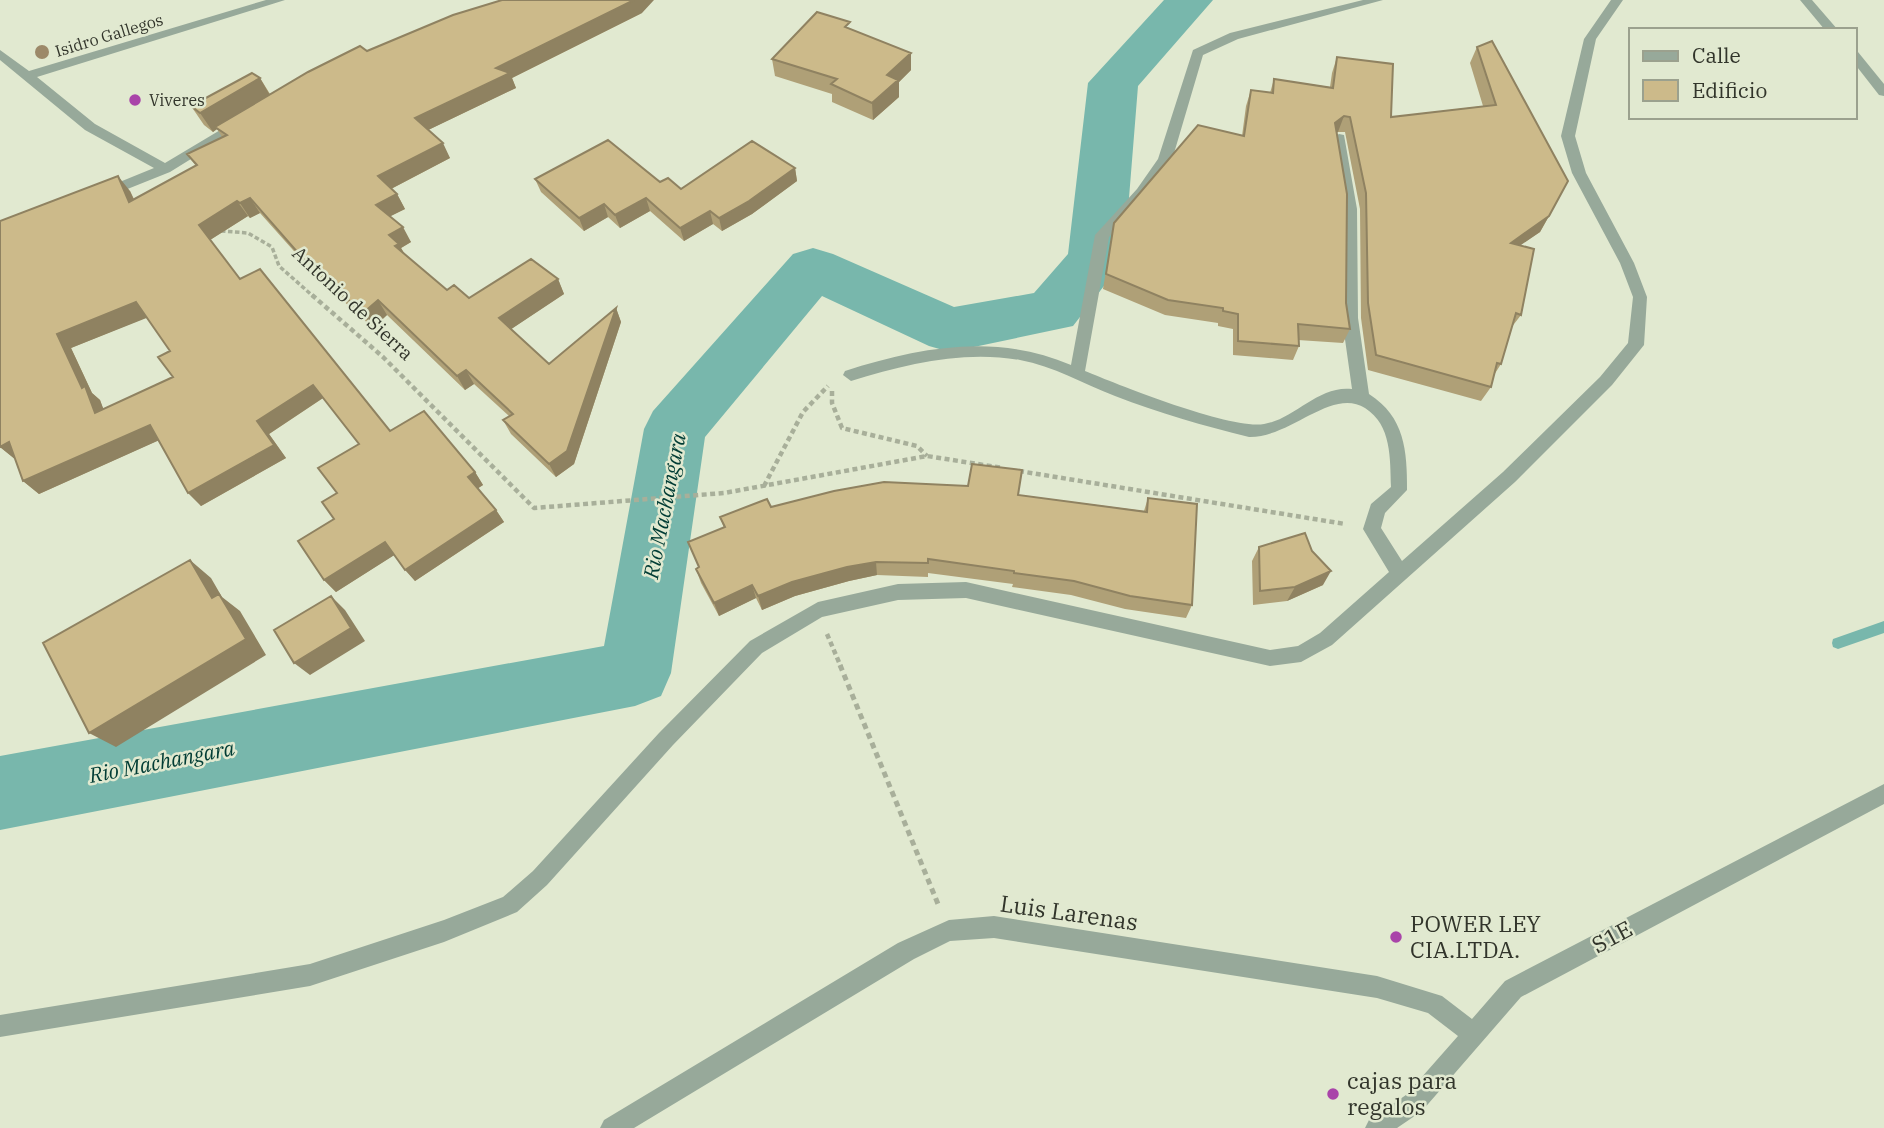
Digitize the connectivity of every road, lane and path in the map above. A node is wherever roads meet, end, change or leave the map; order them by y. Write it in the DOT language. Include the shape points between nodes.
graph roads {
  1 [pos="279,0"];
  2 [pos="1377,0"];
  3 [pos="1617,0"];
  4 [pos="1806,0"];
  5 [pos="1830,28"];
  6 [pos="0,54"];
  7 [pos="1856,57"];
  8 [pos="28,76"];
  9 [pos="1884,92"];
  10 [pos="259,112"];
  11 [pos="1339,138"];
  12 [pos="165,169"];
  13 [pos="88,200"];
  14 [pos="213,230"];
  15 [pos="1077,373"];
  16 [pos="851,375"];
  17 [pos="1361,397"];
  18 [pos="927,456"];
  19 [pos="764,485"];
  20 [pos="1311,519"];
  21 [pos="1399,572"];
  22 [pos="818,610"];
  23 [pos="1884,794"];
  24 [pos="948,931"];
  25 [pos="0,1026"];
  26 [pos="1474,1034"];
  27 [pos="612,1128"];
  28 [pos="1377,1128"];
  1 -- 8 [label="street, Isidro Gallegos"];
  2 -- 15 [label="street" via="1234,36 1197,53 1165,160 1102,235"];
  3 -- 21 [label="street" via="1590,40 1567,136 1579,173 1640,297 1636,345 1509,477"];
  4 -- 5 [label="street"];
  6 -- 8 [label="street"];
  7 -- 9 [label="street"];
  8 -- 12 [label="street" via="90,127"];
  10 -- 12 [label="street"];
  11 -- 17 [label="street" via="1350,209 1350,318"];
  12 -- 13 [label="street"];
  14 -- 19 [label="path, Antonio de Sierra" via="248,233 272,247 279,266 383,357 534,508 724,493"];
  15 -- 16 [label="street" via="1015,353 985,352 884,365"];
  15 -- 17 [label="street" via="1160,407 1255,432 1288,422 1338,396"];
  17 -- 21 [label="street" via="1382,414 1397,436 1399,490 1377,509 1372,529"];
  18 -- 19 [label="path"];
  18 -- 19 [label="path" via="917,446 842,428 832,403 831,383 803,412"];
  18 -- 20 [label="path"];
  21 -- 22 [label="street" via="1326,639 1301,653 1270,658 966,590 898,592"];
  22 -- 24 [label="path"];
  22 -- 25 [label="street" via="756,648 510,905 444,932 310,975"];
  23 -- 26 [label="street, S1E" via="1513,989"];
  24 -- 26 [label="street, Luis Larenas" via="995,927 1377,988 1434,1004"];
  24 -- 27 [label="street, Luis Larenas" via="906,951"];
  26 -- 28 [label="street, S1E" via="1414,1103"];
}
